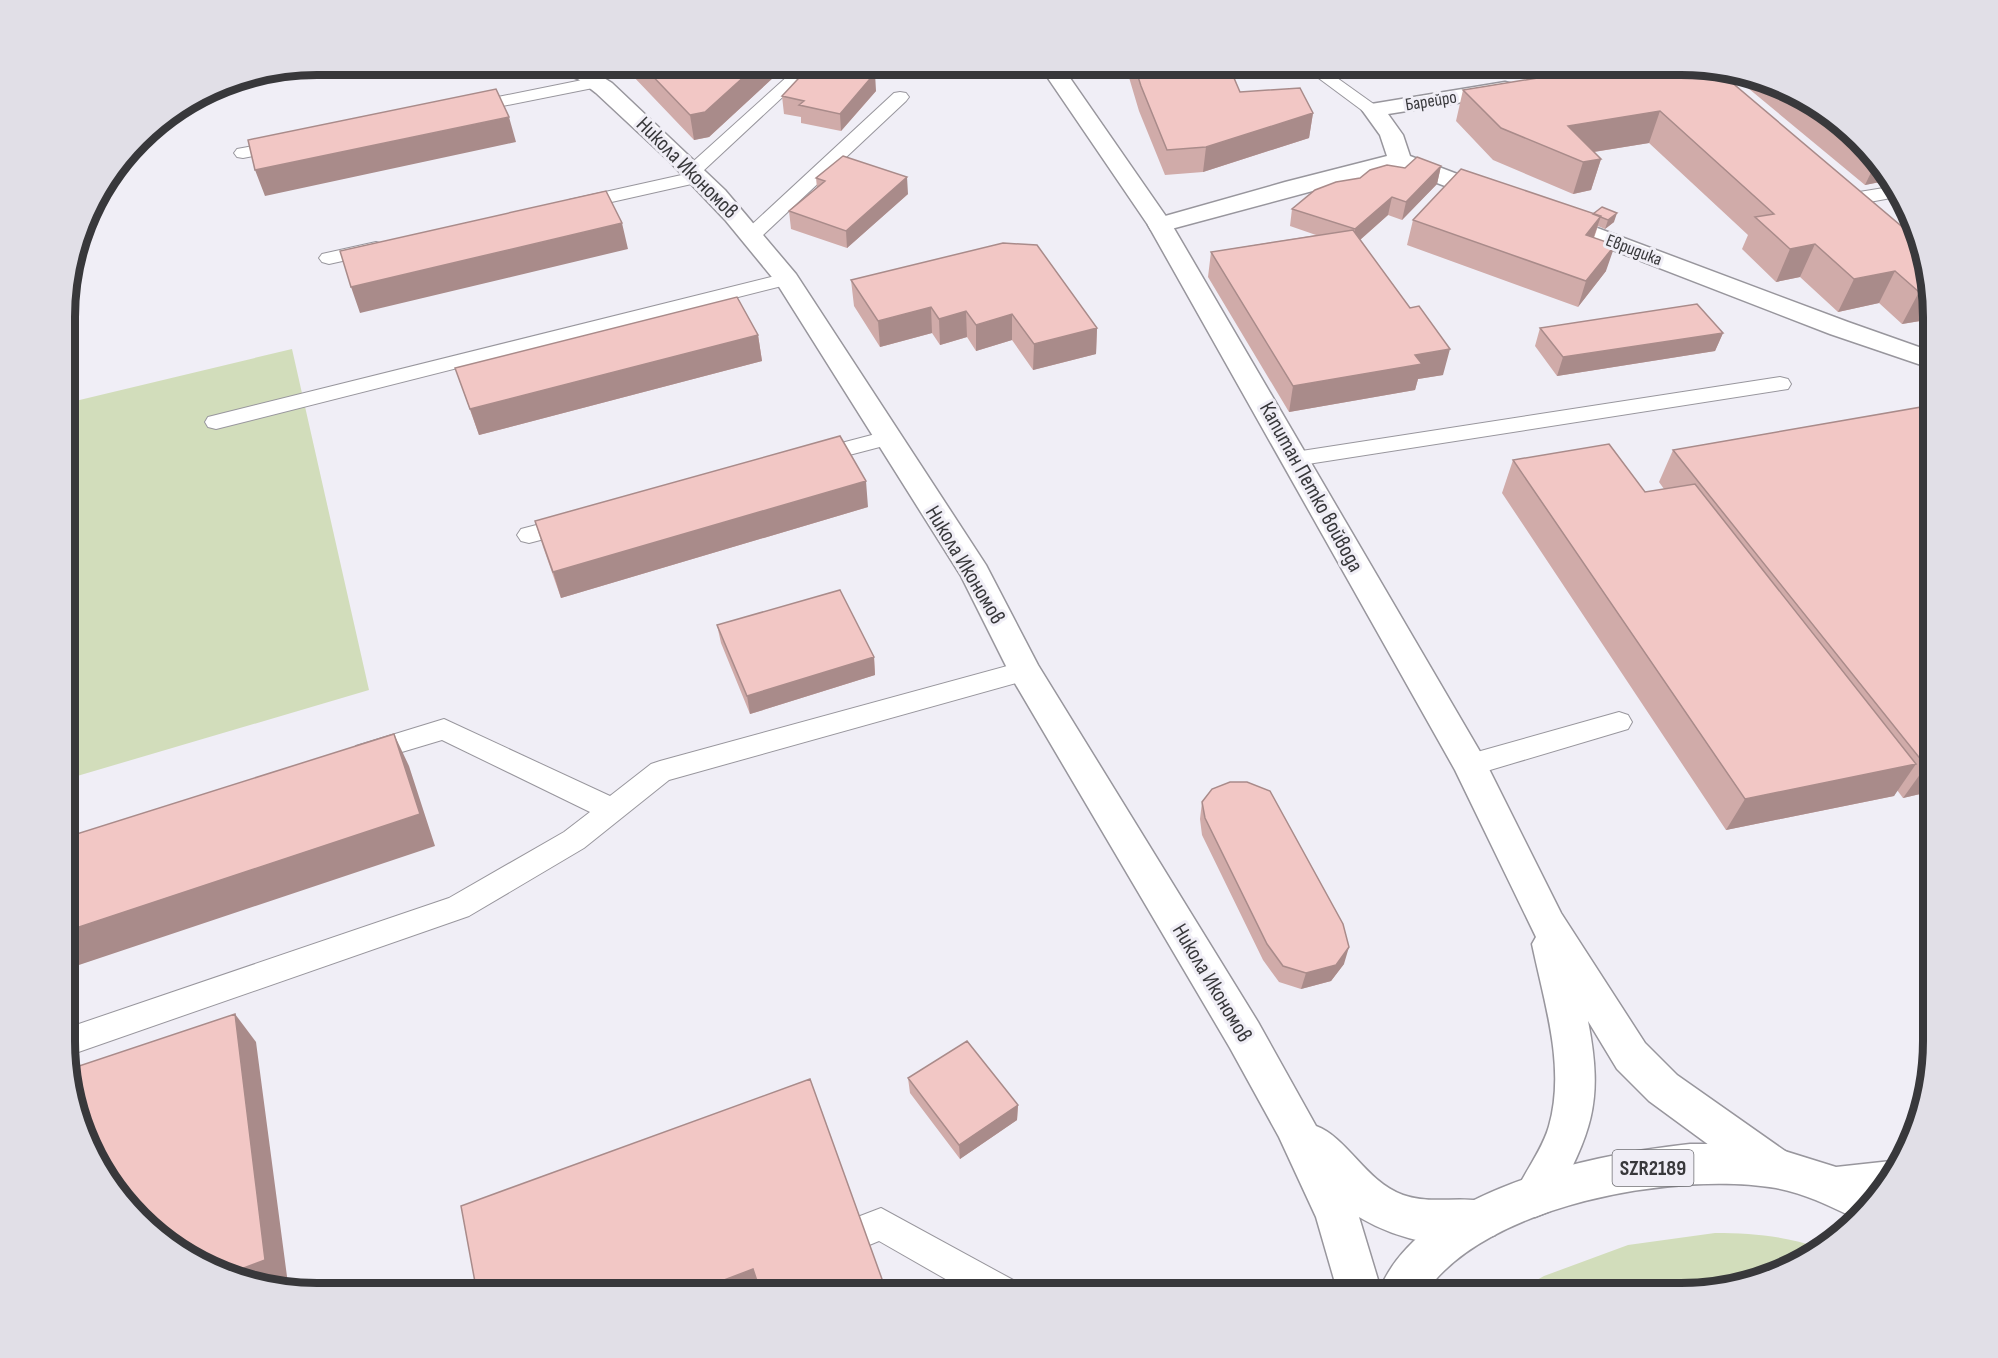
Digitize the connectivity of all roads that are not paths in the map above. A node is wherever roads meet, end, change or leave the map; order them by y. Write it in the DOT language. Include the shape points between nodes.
graph roads {
  1 [pos="590,75"];
  2 [pos="798,75"];
  3 [pos="1058,75"];
  4 [pos="1324,75"];
  5 [pos="597,82"];
  6 [pos="1526,86"];
  7 [pos="900,97"];
  8 [pos="1373,110"];
  9 [pos="449,112"];
  10 [pos="300,142"];
  11 [pos="243,153"];
  12 [pos="1400,160"];
  13 [pos="695,174"];
  14 [pos="1834,184"];
  15 [pos="1889,194"];
  16 [pos="1853,199"];
  17 [pos="560,208"];
  18 [pos="1878,220"];
  19 [pos="1160,225"];
  20 [pos="753,234"];
  21 [pos="399,243"];
  22 [pos="329,258"];
  23 [pos="787,279"];
  24 [pos="1923,357"];
  25 [pos="1780,384"];
  26 [pos="216,422"];
  27 [pos="887,438"];
  28 [pos="1295,459"];
  29 [pos="795,463"];
  30 [pos="587,519"];
  31 [pos="529,535"];
  32 [pos="1025,670"];
  33 [pos="1619,722"];
  34 [pos="341,760"];
  35 [pos="1470,765"];
  36 [pos="612,810"];
  37 [pos="1548,924"];
  38 [pos="75,1039"];
  39 [pos="1294,1123"];
  40 [pos="1773,1167"];
  41 [pos="1873,1187"];
  42 [pos="1853,1195"];
  43 [pos="1535,1196"];
  44 [pos="1484,1219"];
  45 [pos="806,1253"];
  46 [pos="984,1283"];
  47 [pos="1357,1283"];
  48 [pos="1405,1283"];
  1 -- 5 [label="street, Никола Икономов"];
  2 -- 13 [label="lane"];
  3 -- 19 [label="street, Капитан Петко войвода"];
  4 -- 8 [label="lane"];
  5 -- 9 [label="lane"];
  5 -- 13 [label="street, Никола Икономов"];
  6 -- 8 [label="street, Барейро"];
  7 -- 20 [label="lane"];
  8 -- 12 [label="street" via="1391,135"];
  10 -- 11 [label="lane"];
  12 -- 19 [label="street"];
  12 -- 24 [label="street, Евридика"];
  13 -- 17 [label="lane"];
  13 -- 20 [label="street, Никола Икономов"];
  14 -- 16 [label="street"];
  15 -- 16 [label="lane"];
  16 -- 18 [label="street"];
  19 -- 28 [label="street, Капитан Петко войвода"];
  20 -- 23 [label="street, Никола Икономов"];
  21 -- 22 [label="lane"];
  23 -- 26 [label="lane"];
  23 -- 27 [label="street, Никола Икономов"];
  25 -- 28 [label="lane"];
  27 -- 29 [label="lane"];
  27 -- 32 [label="street, Никола Икономов" via="975,573"];
  28 -- 35 [label="street, Капитан Петко войвода"];
  30 -- 31 [label="lane"];
  32 -- 36 [label="lane" via="660,772"];
  32 -- 39 [label="street, Никола Икономов"];
  33 -- 35 [label="lane"];
  34 -- 36 [label="lane" via="444,729"];
  35 -- 37 [label="street, Капитан Петко войвода"];
  36 -- 38 [label="lane" via="574,840 459,907"];
  37 -- 40 [label="street, Капитан Петко войвода" via="1631,1056 1663,1088"];
  37 -- 43 [label="street, Капитан Петко войвода" via="1575,1064 1576,1088 1570,1127"];
  39 -- 44 [label="street, Никола Икономов" via="1361,1194 1387,1209 1422,1222 1446,1224"];
  39 -- 47 [label="street, Никола Икономов" via="1337,1214"];
  40 -- 42 [label="street, SZR2189" via="1806,1175"];
  40 -- 43 [label="street, SZR2189" via="1706,1164 1644,1169"];
  41 -- 42 [label="street, SZR2189"];
  43 -- 44 [label="street, SZR2189"];
  44 -- 48 [label="street, SZR2189" via="1428,1257"];
  45 -- 46 [label="lane" via="881,1224"];
}
